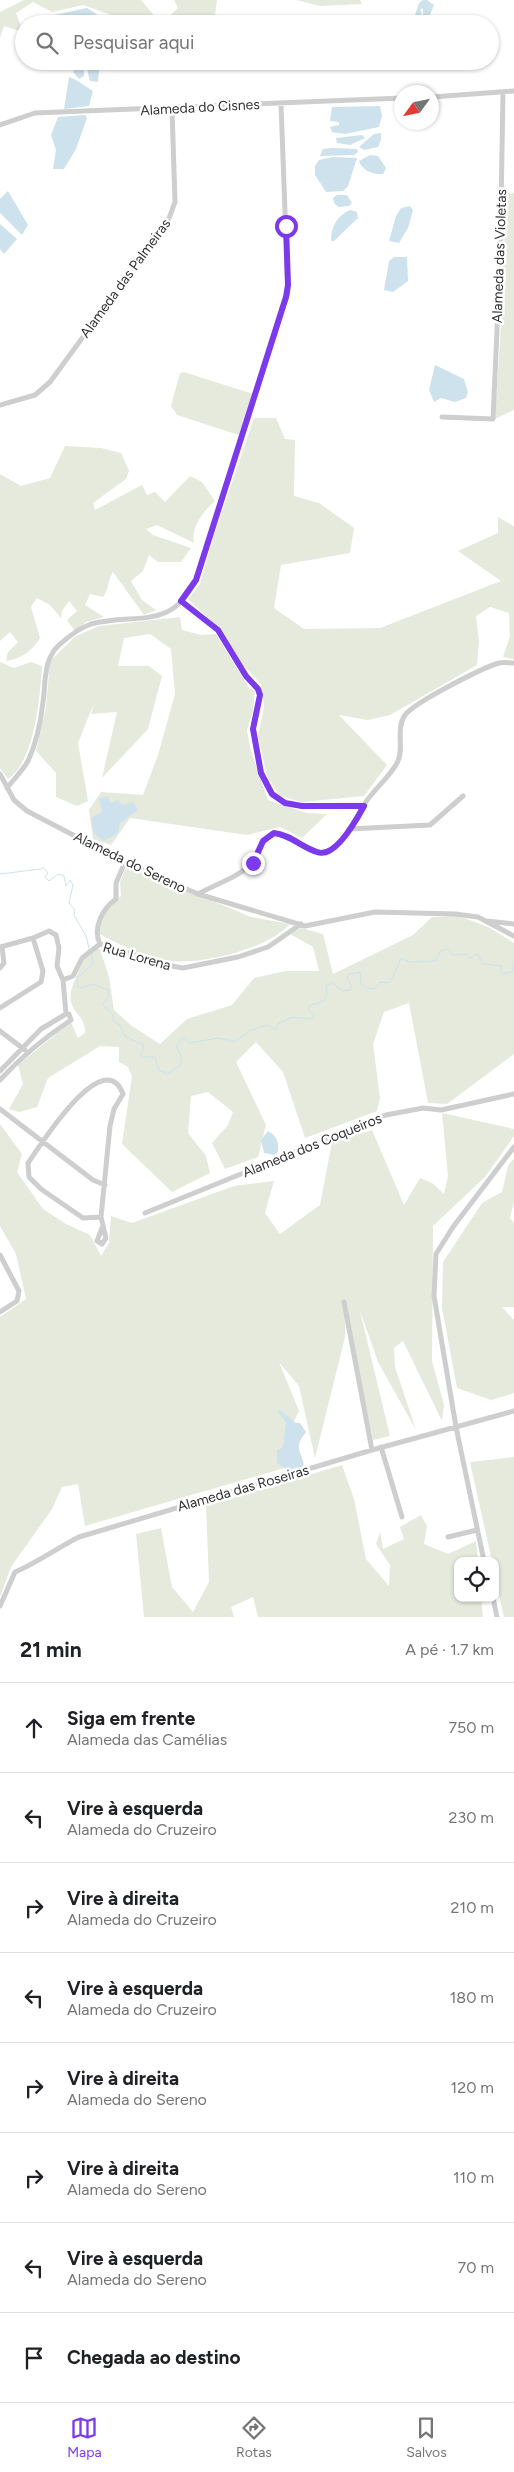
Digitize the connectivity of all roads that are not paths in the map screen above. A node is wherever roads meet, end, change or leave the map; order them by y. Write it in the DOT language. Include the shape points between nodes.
graph roads {
  1 [pos="514,91"];
  2 [pos="503,94"];
  3 [pos="439,97"];
  4 [pos="394,98"];
  5 [pos="281,104"];
  6 [pos="172,109"];
  7 [pos="0,125"];
  8 [pos="0,405"];
  9 [pos="442,417"];
  10 [pos="181,601"];
  11 [pos="514,663"];
  12 [pos="0,774"];
  13 [pos="7,788"];
  14 [pos="463,796"];
  15 [pos="364,806"];
  16 [pos="349,829"];
  17 [pos="125,862"];
  18 [pos="198,894"];
  19 [pos="484,920"];
  20 [pos="301,924"];
  21 [pos="514,924"];
  22 [pos="514,936"];
  23 [pos="33,938"];
  24 [pos="100,944"];
  25 [pos="1,947"];
  26 [pos="0,968"];
  27 [pos="63,980"];
  28 [pos="0,1008"];
  29 [pos="0,1031"];
  30 [pos="25,1050"];
  31 [pos="0,1071"];
  32 [pos="0,1080"];
  33 [pos="514,1094"];
  34 [pos="0,1109"];
  35 [pos="43,1141"];
  36 [pos="514,1147"];
  37 [pos="105,1184"];
  38 [pos="145,1213"];
  39 [pos="101,1217"];
  40 [pos="102,1228"];
  41 [pos="0,1255"];
  42 [pos="344,1302"];
  43 [pos="3,1306"];
  44 [pos="0,1312"];
  45 [pos="514,1411"];
  46 [pos="456,1427"];
  47 [pos="381,1447"];
  48 [pos="372,1450"];
  49 [pos="402,1517"];
  50 [pos="478,1530"];
  51 [pos="448,1537"];
  52 [pos="483,1557"];
  53 [pos="494,1602"];
  54 [pos="0,1606"];
  55 [pos="497,1617"];
  1 -- 2 [label="street"];
  2 -- 3 [label="street"];
  2 -- 9 [label="street, Alameda das Violetas" via="500,264 492,419"];
  4 -- 5 [label="street, Alameda do Cisnes"];
  5 -- 6 [label="street, Alameda do Cisnes"];
  5 -- 10 [label="street" via="286,297 196,580"];
  6 -- 7 [label="street, Alameda do Cisnes" via="35,113"];
  6 -- 8 [label="street, Alameda das Palmeiras" via="175,202 168,221 50,382 35,395"];
  10 -- 13 [label="street" via="161,615 90,625 70,636 52,652 45,669 43,702 33,748 28,761"];
  10 -- 15 [label="street" via="218,630 246,676 258,689 260,695 253,729 261,773 272,794 285,803 302,806"];
  11 -- 15 [label="street, Alameda do Sereno" via="502,662 486,668 405,715 398,762"];
  12 -- 13 [label="street, Alameda do Sereno"];
  13 -- 17 [label="street, Alameda do Sereno" via="14,800 27,811"];
  14 -- 16 [label="street" via="430,825"];
  15 -- 16 [label="street, Alameda do Sereno"];
  16 -- 18 [label="street, Alameda do Sereno" via="332,849 322,853 283,834 274,833 263,841 253,863"];
  17 -- 18 [label="street, Alameda do Sereno"];
  17 -- 24 [label="street" via="116,883 116,899 101,918"];
  18 -- 20 [label="street"];
  19 -- 20 [label="street" via="455,914 375,912 322,924"];
  19 -- 21 [label="street"];
  19 -- 22 [label="street"];
  20 -- 24 [label="street, Rua Lorena" via="268,947 238,957 183,968 166,966"];
  23 -- 25 [label="street"];
  23 -- 27 [label="street" via="51,932 59,942 57,966"];
  23 -- 28 [label="street" via="43,971 41,982"];
  24 -- 27 [label="street, Rua Lorena" via="82,958 73,976"];
  25 -- 26 [label="street" via="5,956"];
  27 -- 30 [label="street" via="66,1014 71,1020"];
  29 -- 30 [label="street"];
  30 -- 31 [label="street"];
  30 -- 32 [label="street"];
  33 -- 38 [label="street, Alameda dos Coqueiros" via="441,1110 423,1108 386,1115"];
  34 -- 35 [label="street"];
  35 -- 37 [label="street" via="93,1180"];
  35 -- 37 [label="street" via="77,1096 106,1079 119,1084 123,1094 114,1109 110,1126"];
  35 -- 39 [label="street" via="28,1164 29,1177 83,1218"];
  36 -- 46 [label="street" via="436,1254 434,1296"];
  37 -- 39 [label="street"];
  39 -- 40 [label="street"];
  41 -- 43 [label="street" via="19,1290 17,1301"];
  42 -- 48 [label="street"];
  43 -- 44 [label="street"];
  45 -- 46 [label="street, Alameda das Roseiras"];
  46 -- 47 [label="street, Alameda das Roseiras"];
  46 -- 50 [label="street"];
  47 -- 48 [label="street, Alameda das Roseiras"];
  47 -- 49 [label="street"];
  48 -- 54 [label="street, Alameda das Roseiras" via="79,1537 15,1572"];
  50 -- 51 [label="street"];
  50 -- 52 [label="street"];
  53 -- 55 [label="street"];
}
